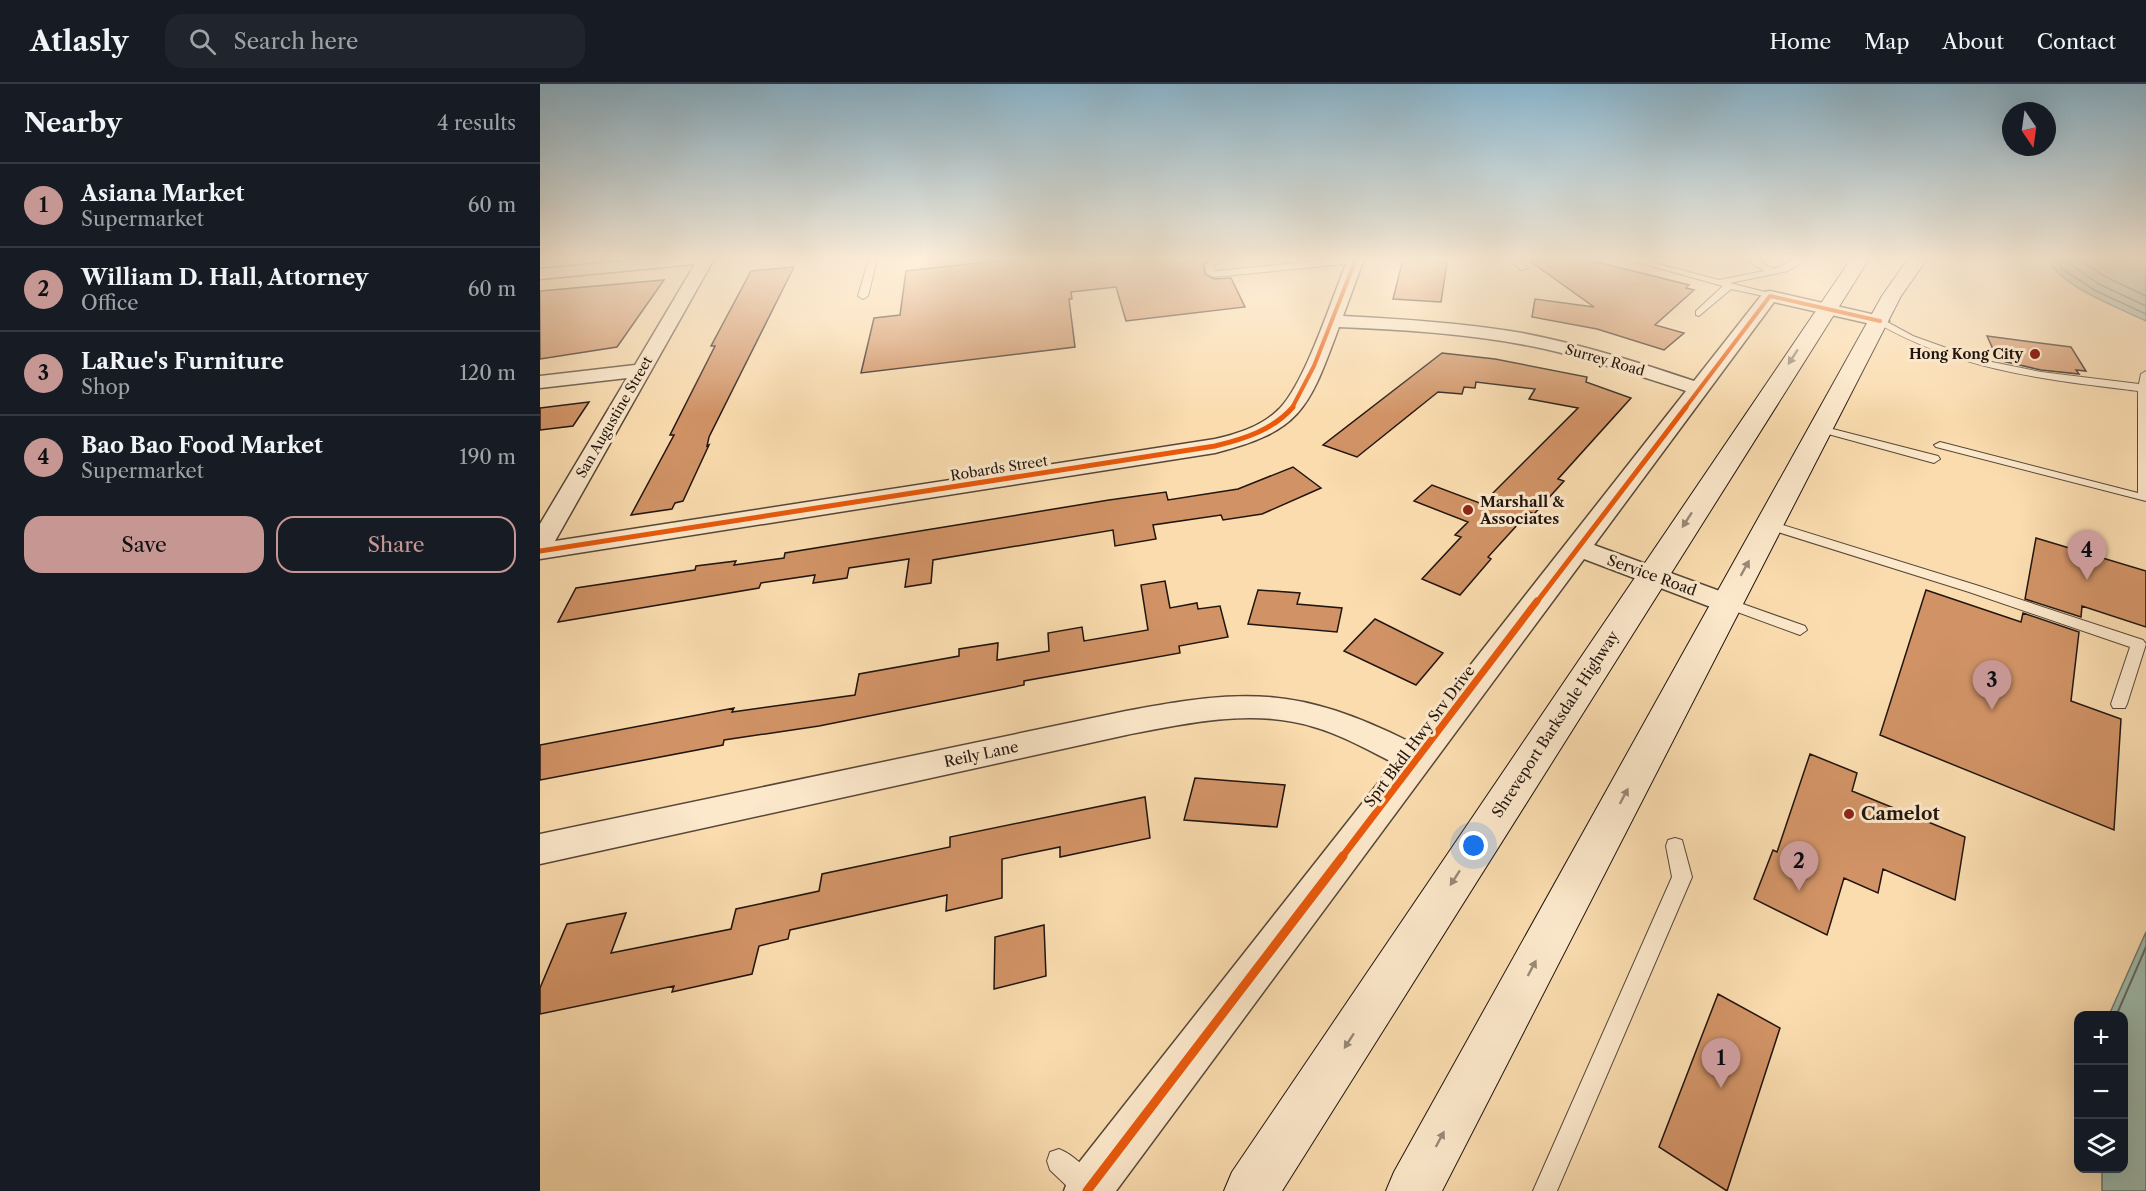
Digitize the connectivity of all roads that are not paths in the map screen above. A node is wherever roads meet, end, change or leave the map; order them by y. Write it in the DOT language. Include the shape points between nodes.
graph roads {
  1 [pos="676,311"];
  2 [pos="1335,311"];
  3 [pos="1703,311"];
  4 [pos="1753,311"];
  5 [pos="1824,311"];
  6 [pos="1837,311"];
  7 [pos="1885,311"];
  8 [pos="1699,314"];
  9 [pos="1331,321"];
  10 [pos="1880,321"];
  11 [pos="641,370"];
  12 [pos="2146,374"];
  13 [pos="540,382"];
  14 [pos="2143,388"];
  15 [pos="1699,389"];
  16 [pos="1821,429"];
  17 [pos="1940,445"];
  18 [pos="1934,459"];
  19 [pos="1770,525"];
  20 [pos="540,545"];
  21 [pos="1578,548"];
  22 [pos="540,551"];
  23 [pos="1651,575"];
  24 [pos="1726,603"];
  25 [pos="1800,630"];
  26 [pos="2119,704"];
  27 [pos="1416,760"];
  28 [pos="1675,846"];
  29 [pos="540,849"];
  30 [pos="1059,1161"];
  31 [pos="1088,1190"];
  32 [pos="1251,1191"];
  33 [pos="1413,1191"];
  34 [pos="1545,1191"];
  1 -- 11 [label="street, San Augustine Street"];
  2 -- 9 [label="street, Robards Street"];
  3 -- 8 [label="lane"];
  4 -- 15 [label="street, Sprt Bkdl Hwy Srv Drive"];
  5 -- 23 [label="main road, Shreveport Barksdale Highway, one-way"];
  6 -- 10 [label="street"];
  7 -- 10 [label="main road"];
  9 -- 15 [label="street, Surrey Road" via="1438,327 1524,339"];
  9 -- 22 [label="street, Robards Street" via="1294,407 1269,428 1244,439"];
  10 -- 14 [label="lane" via="1920,345 1997,369"];
  10 -- 16 [label="main road"];
  11 -- 13 [label="street"];
  11 -- 20 [label="street, San Augustine Street"];
  12 -- 14 [label="lane"];
  14 -- 17 [label="lane" via="2144,498"];
  15 -- 21 [label="street, Sprt Bkdl Hwy Srv Drive"];
  16 -- 18 [label="lane"];
  16 -- 19 [label="main road"];
  24 -- 19 [label="main road, one-way"];
  19 -- 26 [label="lane" via="2138,644"];
  21 -- 23 [label="street, Service Road"];
  21 -- 27 [label="street, Sprt Bkdl Hwy Srv Drive"];
  23 -- 24 [label="street, Service Road"];
  23 -- 32 [label="main road, Shreveport Barksdale Highway, one-way"];
  24 -- 25 [label="lane"];
  33 -- 24 [label="main road, one-way"];
  27 -- 29 [label="street, Reily Lane" via="1323,717 1282,708 1242,706 1112,728"];
  27 -- 31 [label="street, Sprt Bkdl Hwy Srv Drive"];
  28 -- 34 [label="lane" via="1682,878"];
  30 -- 31 [label="lane"];
}
